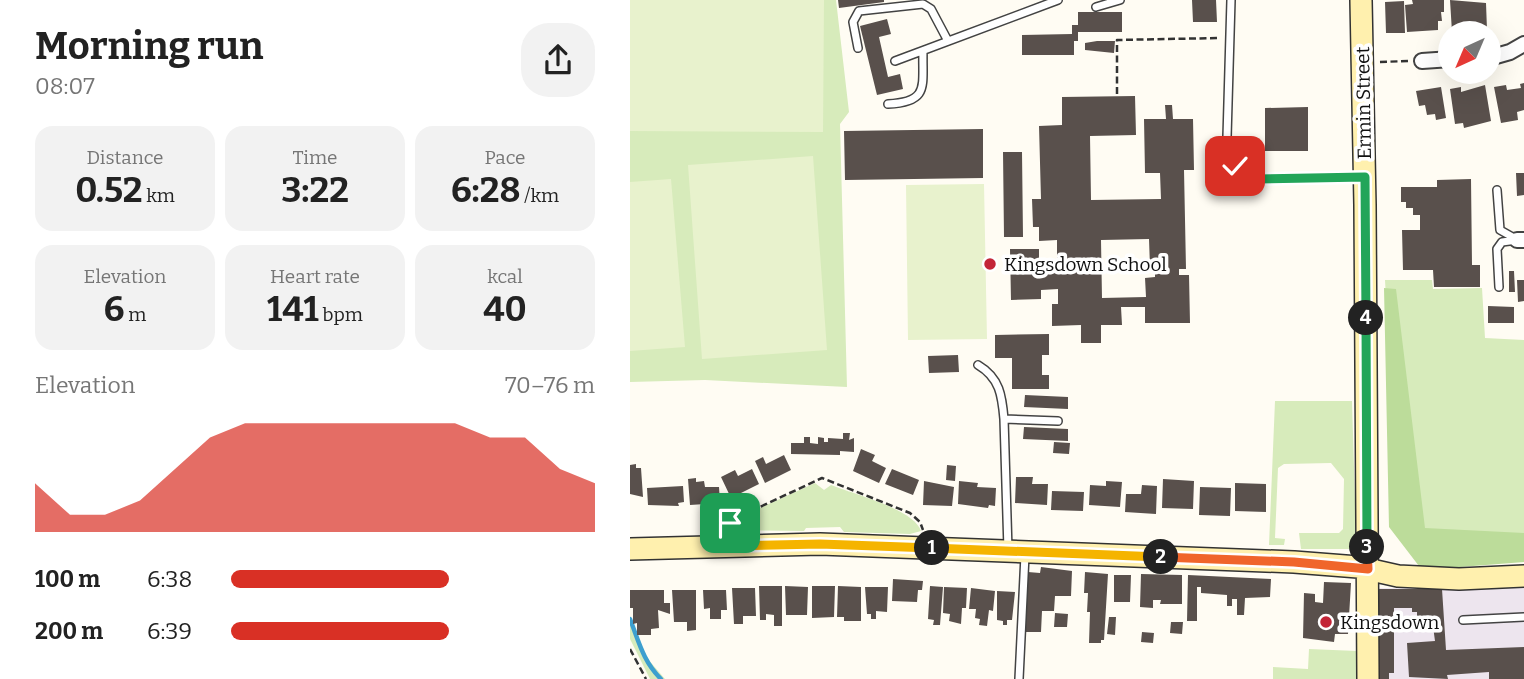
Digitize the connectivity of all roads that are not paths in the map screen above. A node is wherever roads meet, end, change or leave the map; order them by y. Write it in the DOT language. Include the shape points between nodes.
graph roads {
  1 [pos="1058,0"];
  2 [pos="1120,0"];
  3 [pos="1231,0"];
  4 [pos="1361,0"];
  5 [pos="1096,7"];
  6 [pos="948,41"];
  7 [pos="1524,44"];
  8 [pos="858,48"];
  9 [pos="923,51"];
  10 [pos="1502,54"];
  11 [pos="1438,60"];
  12 [pos="895,61"];
  13 [pos="1422,61"];
  14 [pos="888,104"];
  15 [pos="1365,177"];
  16 [pos="1497,190"];
  17 [pos="1520,240"];
  18 [pos="1499,287"];
  19 [pos="978,365"];
  20 [pos="1004,419"];
  21 [pos="1058,421"];
  22 [pos="630,549"];
  23 [pos="1017,551"];
  24 [pos="1368,569"];
  25 [pos="1524,576"];
  26 [pos="1524,617"];
  27 [pos="1463,620"];
  28 [pos="1019,679"];
  29 [pos="1368,679"];
  1 -- 6 [label="lane"];
  2 -- 5 [label="lane"];
  3 -- 15 [label="lane" via="1227,136 1235,166 1256,179"];
  4 -- 15 [label="main road, Ermin Street"];
  6 -- 8 [label="lane" via="931,9 919,3 859,11 853,22"];
  6 -- 9 [label="lane"];
  7 -- 10 [label="street"];
  9 -- 12 [label="lane"];
  9 -- 14 [label="lane" via="922,85 916,99"];
  11 -- 13 [label="street"];
  15 -- 24 [label="main road, Ermin Street"];
  16 -- 17 [label="lane" via="1500,230"];
  17 -- 18 [label="lane" via="1502,242 1497,249"];
  19 -- 20 [label="lane" via="1001,390"];
  20 -- 21 [label="lane"];
  20 -- 23 [label="lane"];
  22 -- 23 [label="main road" via="820,544"];
  23 -- 24 [label="main road"];
  23 -- 28 [label="lane"];
  24 -- 25 [label="main road" via="1398,576"];
  24 -- 29 [label="main road, Ermin Street"];
  26 -- 27 [label="lane"];
}
